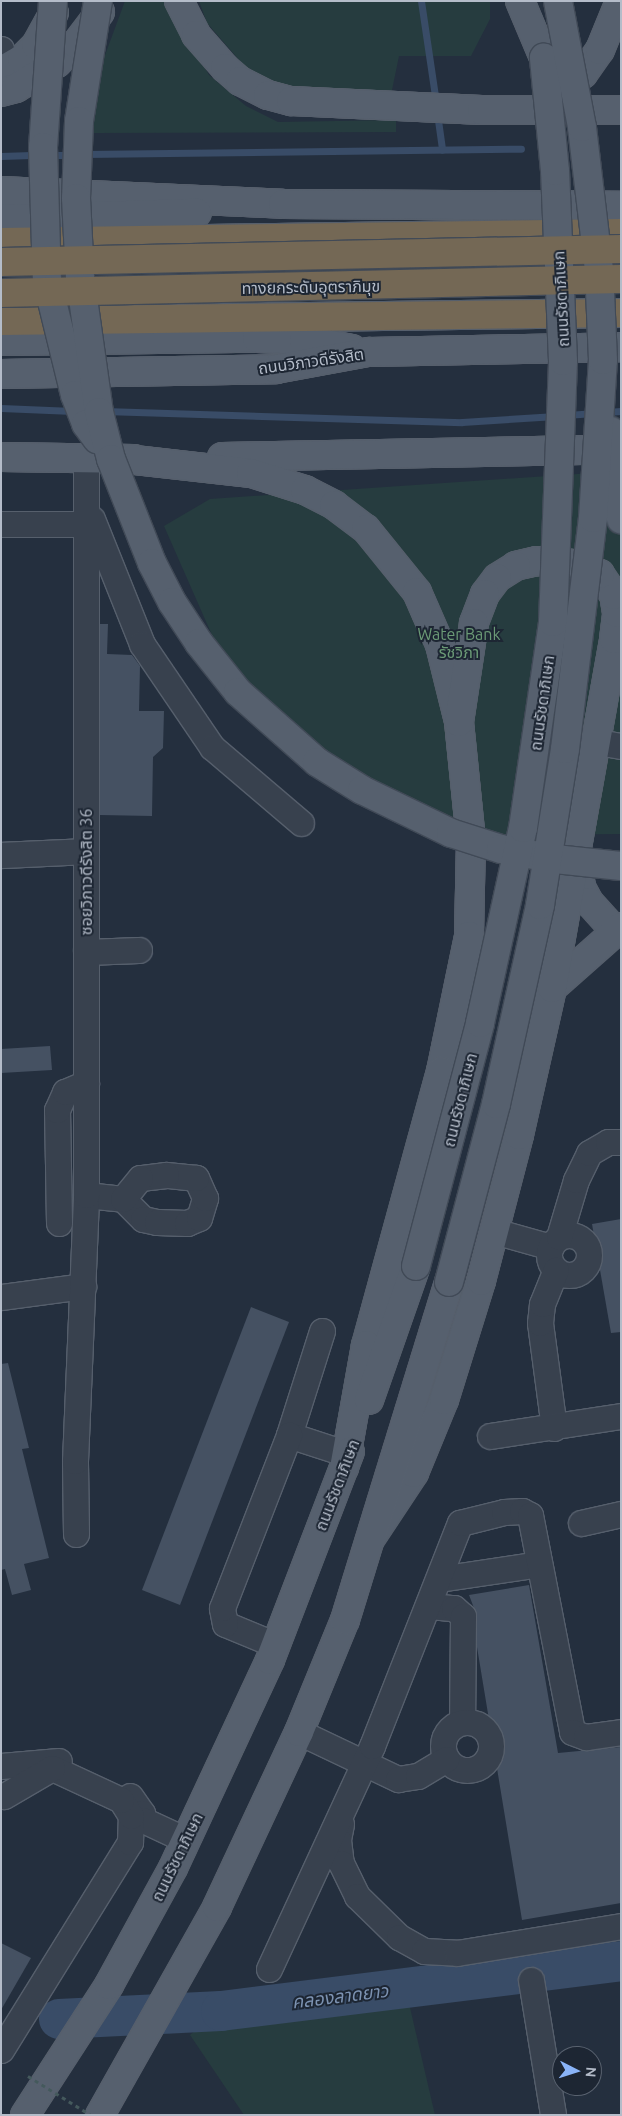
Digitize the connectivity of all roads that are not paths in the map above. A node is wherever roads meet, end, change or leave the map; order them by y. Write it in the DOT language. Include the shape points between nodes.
graph roads {
  1 [pos="53,1"];
  2 [pos="58,1"];
  3 [pos="98,1"];
  4 [pos="108,1"];
  5 [pos="520,1"];
  6 [pos="532,1"];
  7 [pos="558,1"];
  8 [pos="620,1"];
  9 [pos="183,10"];
  10 [pos="544,58"];
  11 [pos="2,70"];
  12 [pos="621,110"];
  13 [pos="527,111"];
  14 [pos="1,191"];
  15 [pos="283,204"];
  16 [pos="621,206"];
  17 [pos="1,220"];
  18 [pos="621,233"];
  19 [pos="1,242"];
  20 [pos="621,249"];
  21 [pos="1,262"];
  22 [pos="621,279"];
  23 [pos="1,293"];
  24 [pos="621,313"];
  25 [pos="1,321"];
  26 [pos="1,341"];
  27 [pos="368,352"];
  28 [pos="612,354"];
  29 [pos="1,374"];
  30 [pos="621,430"];
  31 [pos="571,448"];
  32 [pos="621,449"];
  33 [pos="1,457"];
  34 [pos="108,459"];
  35 [pos="86,512"];
  36 [pos="621,519"];
  37 [pos="1,524"];
  38 [pos="459,722"];
  39 [pos="609,744"];
  40 [pos="301,823"];
  41 [pos="576,850"];
  42 [pos="86,851"];
  43 [pos="1,854"];
  44 [pos="621,866"];
  45 [pos="619,930"];
  46 [pos="139,950"];
  47 [pos="86,952"];
  48 [pos="552,988"];
  49 [pos="86,1084"];
  50 [pos="621,1142"];
  51 [pos="86,1195"];
  52 [pos="123,1199"];
  53 [pos="59,1223"];
  54 [pos="494,1231"];
  55 [pos="555,1251"];
  56 [pos="83,1286"];
  57 [pos="1,1297"];
  58 [pos="322,1332"];
  59 [pos="621,1416"];
  60 [pos="554,1428"];
  61 [pos="289,1435"];
  62 [pos="490,1436"];
  63 [pos="346,1461"];
  64 [pos="621,1514"];
  65 [pos="581,1523"];
  66 [pos="76,1534"];
  67 [pos="371,1538"];
  68 [pos="539,1564"];
  69 [pos="439,1579"];
  70 [pos="429,1606"];
  71 [pos="276,1646"];
  72 [pos="462,1722"];
  73 [pos="299,1732"];
  74 [pos="621,1732"];
  75 [pos="446,1759"];
  76 [pos="364,1763"];
  77 [pos="2,1779"];
  78 [pos="344,1807"];
  79 [pos="186,1840"];
  80 [pos="621,1926"];
  81 [pos="269,1969"];
  82 [pos="531,1980"];
  83 [pos="1,2050"];
  84 [pos="25,2115"];
  85 [pos="100,2115"];
  86 [pos="553,2115"];
  1 -- 34 [label="main road, bridge" via="43,147 47,281 74,394 86,424"];
  2 -- 11 [label="main road" via="51,24 36,45 22,60"];
  3 -- 34 [label="main road, bridge" via="79,121 76,198 80,277"];
  4 -- 11 [label="main road" via="76,44 57,62 23,84"];
  5 -- 10 [label="main road"];
  6 -- 10 [label="main road, ถนนรัชดาภิเษก"];
  7 -- 28 [label="main road, ถนนรัชดาภิเษก, bridge" via="582,127"];
  8 -- 13 [label="main road" via="600,50 583,74 564,90"];
  9 -- 13 [label="main road" via="196,35 225,68 247,85 291,101"];
  10 -- 63 [label="main road, ถนนรัชดาภิเษก, bridge" via="555,171 563,361 553,622 521,837 480,1022 416,1266"];
  12 -- 13 [label="main road"];
  14 -- 15 [label="main road"];
  15 -- 16 [label="main road"];
  15 -- 17 [label="main road" via="143,217"];
  18 -- 19 [label="highway"];
  20 -- 21 [label="highway, ทางยกระดับอุตราภิมุข, bridge"];
  22 -- 23 [label="highway, ทางยกระดับอุตราภิมุข, bridge"];
  24 -- 25 [label="highway"];
  26 -- 27 [label="main road" via="257,338 304,340"];
  27 -- 28 [label="main road, ถนนวิภาวดีรังสิต"];
  27 -- 29 [label="main road, ถนนวิภาวดีรังสิต" via="276,369"];
  28 -- 36 [label="main road, bridge"];
  28 -- 67 [label="main road, ถนนรัชดาภิเษก, bridge" via="582,619 553,832 496,1104 449,1282"];
  30 -- 31 [label="main road"];
  31 -- 32 [label="main road"];
  31 -- 34 [label="main road"];
  33 -- 34 [label="main road"];
  34 -- 35 [label="street, ซอยวิภาวดีรังสิต 36"];
  34 -- 38 [label="main road" via="251,473 305,490 334,505 366,529 418,592 440,645"];
  34 -- 44 [label="main road, bridge" via="152,563 199,643 238,692 317,762 378,799 451,833 500,849 546,858"];
  35 -- 37 [label="street"];
  35 -- 40 [label="street" via="148,652 212,747"];
  35 -- 42 [label="street, ซอยวิภาวดีรังสิต 36"];
  38 -- 39 [label="main road" via="474,623 485,594 497,578 516,566 537,561 572,564 600,574 610,585 616,613"];
  38 -- 63 [label="main road" via="471,840 469,936 441,1071 366,1345"];
  39 -- 41 [label="main road"];
  41 -- 45 [label="main road" via="581,887 589,902"];
  41 -- 48 [label="main road"];
  42 -- 43 [label="street"];
  42 -- 47 [label="street, ซอยวิภาวดีรังสิต 36"];
  45 -- 48 [label="main road"];
  46 -- 47 [label="street"];
  47 -- 49 [label="street, ซอยวิภาวดีรังสิต 36"];
  48 -- 54 [label="main road"];
  49 -- 51 [label="street, ซอยวิภาวดีรังสิต 36"];
  49 -- 53 [label="street" via="65,1092 57,1110"];
  50 -- 55 [label="street" via="608,1142 589,1153 576,1180"];
  51 -- 52 [label="street"];
  51 -- 56 [label="street, ซอยวิภาวดีรังสิต 36"];
  54 -- 55 [label="street"];
  54 -- 67 [label="main road" via="444,1400 414,1473"];
  55 -- 60 [label="street" via="540,1318"];
  56 -- 57 [label="street"];
  56 -- 66 [label="street, ซอยวิภาวดีรังสิต 36"];
  58 -- 61 [label="street"];
  59 -- 60 [label="street"];
  60 -- 62 [label="street"];
  61 -- 63 [label="street"];
  61 -- 71 [label="street" via="222,1608 226,1624"];
  63 -- 71 [label="main road, ถนนรัชดาภิเษก"];
  64 -- 65 [label="street"];
  67 -- 73 [label="main road, ถนนรัชดาภิเษก" via="345,1620"];
  68 -- 69 [label="street"];
  68 -- 69 [label="street" via="530,1514 522,1510 504,1512 476,1518 456,1527"];
  68 -- 74 [label="street" via="572,1732 586,1737"];
  69 -- 70 [label="street"];
  70 -- 72 [label="street" via="454,1608 462,1616"];
  70 -- 76 [label="street"];
  71 -- 79 [label="main road, ถนนรัชดาภิเษก"];
  72 -- 75 [label="street" via="449,1730 445,1737"];
  72 -- 75 [label="street" via="479,1725 488,1733 491,1744 489,1756 482,1766 472,1770 460,1770"];
  73 -- 76 [label="street"];
  73 -- 85 [label="main road, ถนนรัชดาภิเษก" via="217,1908"];
  75 -- 76 [label="street" via="405,1780 391,1778"];
  76 -- 78 [label="street"];
  77 -- 79 [label="street" via="55,1759 128,1793 142,1813 143,1820"];
  77 -- 83 [label="street" via="52,1768 121,1800 131,1816 130,1842"];
  78 -- 80 [label="street" via="338,1840 349,1882 370,1911 399,1937 424,1951 457,1953"];
  78 -- 81 [label="street"];
  79 -- 84 [label="main road, ถนนรัชดาภิเษก" via="139,1933"];
  82 -- 86 [label="street"];
}
